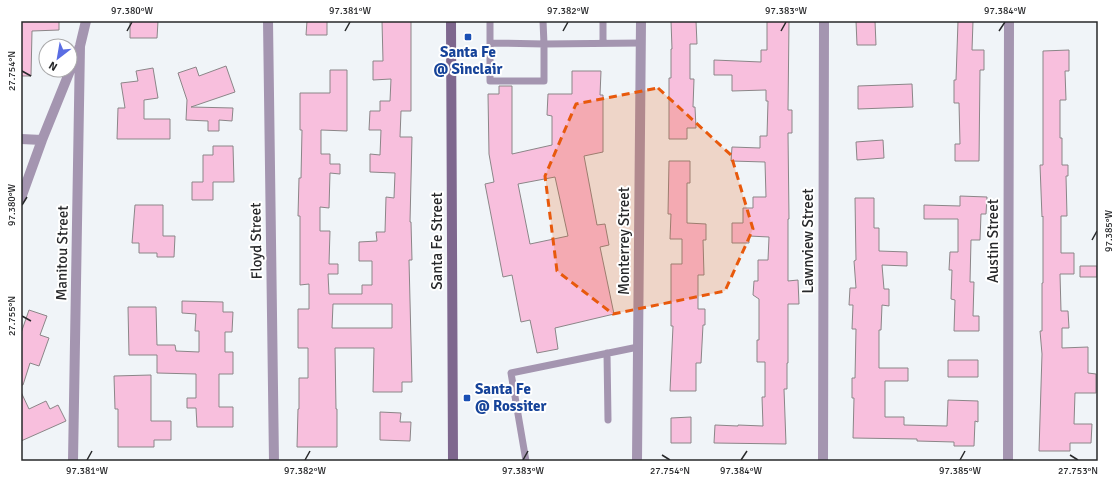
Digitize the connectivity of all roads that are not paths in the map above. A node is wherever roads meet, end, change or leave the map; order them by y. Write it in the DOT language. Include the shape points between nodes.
graph roads {
  1 [pos="86,21"];
  2 [pos="268,21"];
  3 [pos="451,21"];
  4 [pos="490,21"];
  5 [pos="543,21"];
  6 [pos="603,21"];
  7 [pos="641,21"];
  8 [pos="824,21"];
  9 [pos="1009,21"];
  10 [pos="490,43"];
  11 [pos="603,43"];
  12 [pos="641,43"];
  13 [pos="544,44"];
  14 [pos="80,46"];
  15 [pos="21,140"];
  16 [pos="42,140"];
  17 [pos="21,198"];
  18 [pos="638,347"];
  19 [pos="607,353"];
  20 [pos="608,420"];
  21 [pos="73,461"];
  22 [pos="274,461"];
  23 [pos="452,461"];
  24 [pos="526,461"];
  25 [pos="637,461"];
  26 [pos="823,461"];
  27 [pos="1008,461"];
  1 -- 14 [label="street"];
  2 -- 22 [label="street, Floyd Street"];
  3 -- 23 [label="main road, Santa Fe Street"];
  4 -- 10 [label="lane"];
  5 -- 13 [label="lane"];
  6 -- 11 [label="lane"];
  7 -- 12 [label="street, Monterrey Street"];
  8 -- 26 [label="street, Lawnview Street"];
  9 -- 27 [label="street, Austin Street"];
  10 -- 13 [label="lane"];
  10 -- 13 [label="lane" via="490,80 498,81 544,81"];
  11 -- 12 [label="lane"];
  11 -- 13 [label="lane"];
  12 -- 18 [label="street, Monterrey Street"];
  14 -- 16 [label="street"];
  14 -- 21 [label="street, Manitou Street"];
  15 -- 16 [label="street"];
  16 -- 17 [label="street"];
  18 -- 19 [label="lane"];
  18 -- 25 [label="street, Monterrey Street"];
  19 -- 20 [label="lane"];
  19 -- 24 [label="lane" via="511,373"];
}
